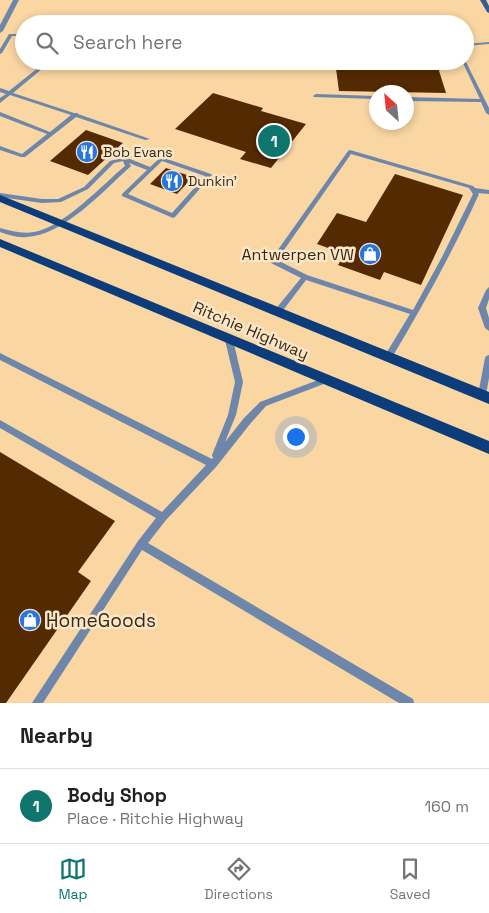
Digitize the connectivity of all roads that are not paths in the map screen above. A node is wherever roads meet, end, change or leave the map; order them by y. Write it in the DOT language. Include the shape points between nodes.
graph roads {
  1 [pos="16,0"];
  2 [pos="483,0"];
  3 [pos="489,11"];
  4 [pos="0,31"];
  5 [pos="15,35"];
  6 [pos="489,43"];
  7 [pos="474,44"];
  8 [pos="0,54"];
  9 [pos="39,70"];
  10 [pos="468,70"];
  11 [pos="0,90"];
  12 [pos="8,92"];
  13 [pos="316,96"];
  14 [pos="369,98"];
  15 [pos="414,99"];
  16 [pos="0,101"];
  17 [pos="483,101"];
  18 [pos="489,113"];
  19 [pos="0,114"];
  20 [pos="76,114"];
  21 [pos="51,134"];
  22 [pos="147,139"];
  23 [pos="0,148"];
  24 [pos="125,159"];
  25 [pos="151,168"];
  26 [pos="473,190"];
  27 [pos="489,192"];
  28 [pos="0,197"];
  29 [pos="63,223"];
  30 [pos="0,230"];
  31 [pos="0,243"];
  32 [pos="305,277"];
  33 [pos="489,290"];
  34 [pos="278,312"];
  35 [pos="415,313"];
  36 [pos="489,328"];
  37 [pos="229,340"];
  38 [pos="0,356"];
  39 [pos="388,357"];
  40 [pos="489,358"];
  41 [pos="326,380"];
  42 [pos="486,397"];
  43 [pos="0,424"];
  44 [pos="489,448"];
  45 [pos="213,464"];
  46 [pos="163,517"];
  47 [pos="141,544"];
  48 [pos="37,703"];
  49 [pos="409,703"];
  1 -- 4 [label="street"];
  2 -- 3 [label="main road"];
  5 -- 8 [label="lane" via="11,35"];
  6 -- 7 [label="lane"];
  9 -- 12 [label="lane"];
  10 -- 17 [label="lane"];
  11 -- 12 [label="lane"];
  12 -- 16 [label="lane"];
  12 -- 20 [label="lane"];
  13 -- 14 [label="lane"];
  15 -- 17 [label="lane"];
  17 -- 18 [label="lane"];
  19 -- 21 [label="lane"];
  20 -- 21 [label="lane"];
  20 -- 22 [label="lane"];
  21 -- 23 [label="lane" via="22,156"];
  24 -- 25 [label="lane"];
  24 -- 28 [label="lane" via="112,162 86,188 59,201"];
  24 -- 29 [label="lane" via="128,166"];
  25 -- 25 [label="lane" via="124,195 173,216 209,175 161,159"];
  26 -- 27 [label="lane"];
  26 -- 32 [label="lane" via="350,152 273,261"];
  26 -- 35 [label="lane" via="476,194 452,246"];
  28 -- 29 [label="main road, Ritchie Highway"];
  29 -- 30 [label="lane" via="44,233 9,234"];
  29 -- 34 [label="main road, Ritchie Highway"];
  31 -- 37 [label="main road, Ritchie Highway"];
  32 -- 34 [label="lane"];
  32 -- 35 [label="lane"];
  33 -- 36 [label="lane" via="482,308"];
  34 -- 39 [label="main road, Ritchie Highway"];
  35 -- 39 [label="lane"];
  37 -- 41 [label="main road, Ritchie Highway"];
  37 -- 45 [label="lane" via="239,382 232,415"];
  38 -- 45 [label="lane"];
  39 -- 42 [label="main road, Ritchie Highway"];
  40 -- 42 [label="lane"];
  41 -- 44 [label="main road, Ritchie Highway"];
  41 -- 45 [label="lane" via="263,404"];
  43 -- 46 [label="lane"];
  45 -- 46 [label="lane"];
  46 -- 47 [label="lane"];
  47 -- 48 [label="lane"];
  47 -- 49 [label="lane"];
}
